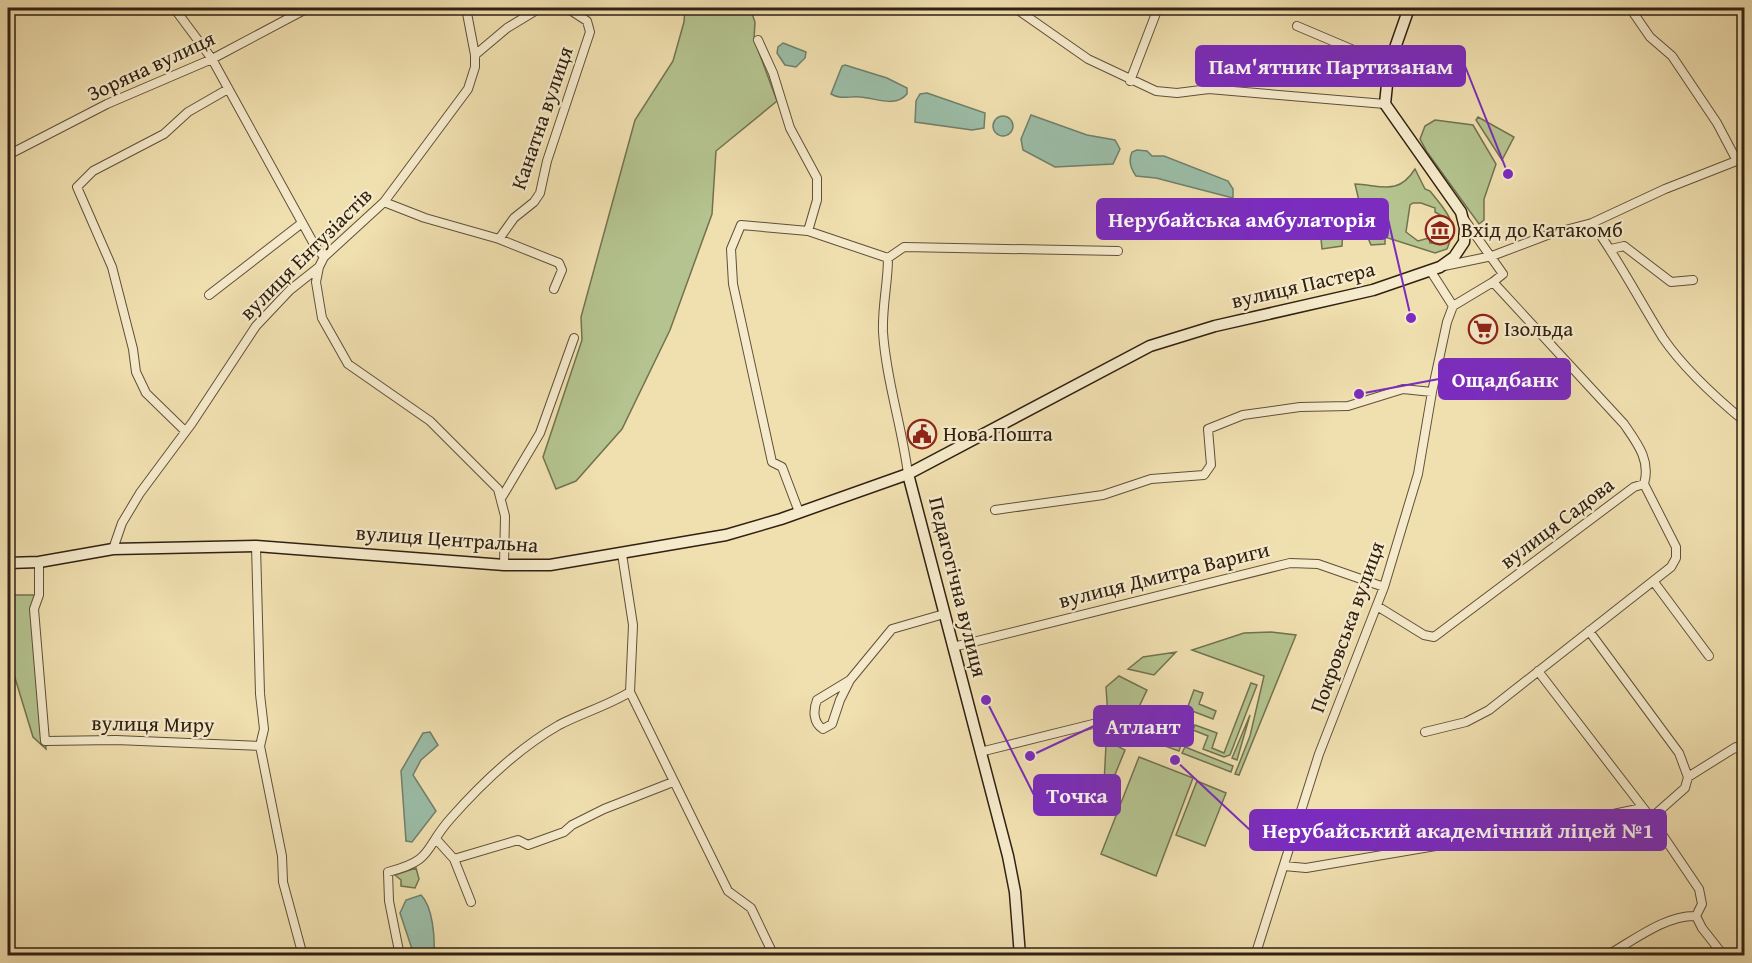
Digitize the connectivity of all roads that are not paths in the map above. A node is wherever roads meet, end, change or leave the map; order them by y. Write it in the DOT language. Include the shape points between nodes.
graph roads {
  1 [pos="174,8"];
  2 [pos="308,8"];
  3 [pos="466,8"];
  4 [pos="540,8"];
  5 [pos="567,8"];
  6 [pos="1015,8"];
  7 [pos="1158,8"];
  8 [pos="1410,8"];
  9 [pos="1630,8"];
  10 [pos="1297,26"];
  11 [pos="758,40"];
  12 [pos="475,55"];
  13 [pos="212,59"];
  14 [pos="1389,65"];
  15 [pos="1130,81"];
  16 [pos="228,89"];
  17 [pos="1385,104"];
  18 [pos="8,155"];
  19 [pos="1741,160"];
  20 [pos="384,202"];
  21 [pos="1464,219"];
  22 [pos="302,223"];
  23 [pos="1592,223"];
  24 [pos="808,231"];
  25 [pos="499,239"];
  26 [pos="1611,249"];
  27 [pos="1118,250"];
  28 [pos="1492,256"];
  29 [pos="324,257"];
  30 [pos="888,258"];
  31 [pos="319,267"];
  32 [pos="1435,268"];
  33 [pos="1693,280"];
  34 [pos="1493,282"];
  35 [pos="554,289"];
  36 [pos="209,296"];
  37 [pos="1453,306"];
  38 [pos="574,338"];
  39 [pos="1432,392"];
  40 [pos="1744,421"];
  41 [pos="185,431"];
  42 [pos="908,474"];
  43 [pos="1644,484"];
  44 [pos="502,497"];
  45 [pos="995,510"];
  46 [pos="799,512"];
  47 [pos="256,546"];
  48 [pos="114,549"];
  49 [pos="622,554"];
  50 [pos="39,562"];
  51 [pos="8,563"];
  52 [pos="504,565"];
  53 [pos="1654,582"];
  54 [pos="1384,587"];
  55 [pos="1377,606"];
  56 [pos="944,614"];
  57 [pos="1589,631"];
  58 [pos="953,647"];
  59 [pos="1709,656"];
  60 [pos="1538,671"];
  61 [pos="850,680"];
  62 [pos="630,692"];
  63 [pos="1109,720"];
  64 [pos="1425,732"];
  65 [pos="261,746"];
  66 [pos="980,752"];
  67 [pos="1744,754"];
  68 [pos="1688,777"];
  69 [pos="673,782"];
  70 [pos="1642,808"];
  71 [pos="1651,818"];
  72 [pos="436,839"];
  73 [pos="454,859"];
  74 [pos="1284,866"];
  75 [pos="471,902"];
  76 [pos="1696,916"];
  77 [pos="303,956"];
  78 [pos="400,956"];
  79 [pos="774,956"];
  80 [pos="1020,956"];
  81 [pos="1255,956"];
  82 [pos="1606,956"];
  83 [pos="1725,956"];
  1 -- 13 [label="street"];
  2 -- 13 [label="street, Зоряна вулиця"];
  3 -- 12 [label="street, вулиця Ентузіастів"];
  4 -- 12 [label="street" via="507,28"];
  5 -- 25 [label="street, Канатна вулиця" via="587,21 591,32 540,193"];
  6 -- 15 [label="street" via="1088,58"];
  7 -- 15 [label="street"];
  8 -- 14 [label="street"];
  9 -- 19 [label="street" via="1650,37 1672,56"];
  10 -- 14 [label="street"];
  11 -- 24 [label="street" via="777,82 790,128 817,178 817,200"];
  12 -- 20 [label="street, вулиця Ентузіастів" via="468,89"];
  13 -- 16 [label="street"];
  13 -- 18 [label="street, Зоряна вулиця" via="107,104"];
  14 -- 17 [label="street"];
  15 -- 17 [label="street" via="1167,92 1209,89"];
  16 -- 22 [label="street"];
  16 -- 41 [label="street" via="188,112 156,139 93,171 77,187 112,267 136,372 146,393"];
  17 -- 21 [label="street"];
  19 -- 23 [label="street"];
  20 -- 25 [label="street"];
  20 -- 29 [label="street, вулиця Ентузіастів"];
  21 -- 28 [label="street"];
  21 -- 32 [label="street, вулиця Пастера" via="1460,251"];
  22 -- 29 [label="street"];
  22 -- 36 [label="street"];
  23 -- 26 [label="street"];
  23 -- 28 [label="street"];
  24 -- 30 [label="street"];
  24 -- 46 [label="street" via="745,224 737,229 731,249 733,284 772,462 782,467"];
  25 -- 35 [label="street" via="559,263 562,270"];
  26 -- 33 [label="street" via="1624,246 1671,282"];
  26 -- 40 [label="street" via="1664,339 1714,396"];
  27 -- 30 [label="street" via="904,247"];
  28 -- 32 [label="street"];
  28 -- 34 [label="street" via="1503,274"];
  29 -- 31 [label="street, вулиця Ентузіастів"];
  30 -- 42 [label="street" via="884,332 890,388"];
  31 -- 41 [label="street, вулиця Ентузіастів" via="290,290 256,326"];
  31 -- 44 [label="street" via="316,282 322,318 348,364 430,421"];
  32 -- 37 [label="street"];
  32 -- 42 [label="street, вулиця Пастера" via="1372,290 1215,326 1150,346"];
  34 -- 37 [label="street"];
  34 -- 43 [label="street" via="1624,424 1646,462"];
  37 -- 39 [label="street, Покровська вулиця"];
  38 -- 44 [label="street" via="540,433"];
  39 -- 45 [label="street" via="1403,389 1348,405 1243,415 1208,429 1211,465 1204,475 1151,479 1103,495"];
  39 -- 54 [label="street, Покровська вулиця" via="1423,459"];
  41 -- 48 [label="street, вулиця Ентузіастів" via="140,493 122,523"];
  42 -- 46 [label="street, вулиця Центральна"];
  42 -- 56 [label="street, Педагогічна вулиця"];
  43 -- 53 [label="street, вулиця Садова" via="1676,547 1671,567"];
  43 -- 55 [label="street, вулиця Садова" via="1434,637 1424,635"];
  44 -- 52 [label="street" via="506,516"];
  46 -- 49 [label="street, вулиця Центральна" via="726,535"];
  47 -- 48 [label="street, вулиця Центральна"];
  47 -- 52 [label="street, вулиця Центральна"];
  47 -- 65 [label="street" via="264,729"];
  48 -- 50 [label="street, вулиця Центральна"];
  49 -- 52 [label="street, вулиця Центральна" via="550,565"];
  49 -- 62 [label="street" via="633,625"];
  50 -- 51 [label="street, вулиця Центральна"];
  50 -- 65 [label="street, вулиця Миру" via="39,595 34,609 45,741"];
  53 -- 57 [label="street, вулиця Садова"];
  53 -- 59 [label="street"];
  54 -- 55 [label="street, Покровська вулиця"];
  54 -- 58 [label="street, вулиця Дмитра Вариги" via="1318,564 1290,562"];
  55 -- 74 [label="street, Покровська вулиця" via="1319,754"];
  56 -- 58 [label="street, Педагогічна вулиця"];
  56 -- 61 [label="street" via="892,629"];
  57 -- 60 [label="street, вулиця Садова"];
  57 -- 68 [label="street" via="1679,753"];
  58 -- 66 [label="street, Педагогічна вулиця"];
  60 -- 64 [label="street, вулиця Садова" via="1478,717"];
  60 -- 70 [label="street"];
  61 -- 61 [label="street" via="817,700 814,712 823,729 832,724"];
  62 -- 69 [label="street"];
  62 -- 72 [label="street" via="558,726 535,742 452,817"];
  63 -- 66 [label="street"];
  65 -- 77 [label="street" via="282,856 283,882"];
  66 -- 80 [label="street, Педагогічна вулиця" via="1008,856"];
  67 -- 68 [label="street" via="1736,747"];
  68 -- 71 [label="street" via="1684,788"];
  69 -- 73 [label="street" via="528,845 518,840"];
  69 -- 79 [label="street" via="728,891 751,908"];
  70 -- 71 [label="street"];
  70 -- 74 [label="street" via="1317,867"];
  71 -- 76 [label="street" via="1699,889 1702,904"];
  72 -- 73 [label="street"];
  72 -- 78 [label="street" via="413,866 388,872 389,901"];
  73 -- 75 [label="street"];
  74 -- 81 [label="street, Покровська вулиця"];
  76 -- 82 [label="street" via="1666,923"];
  76 -- 83 [label="street"];
}
